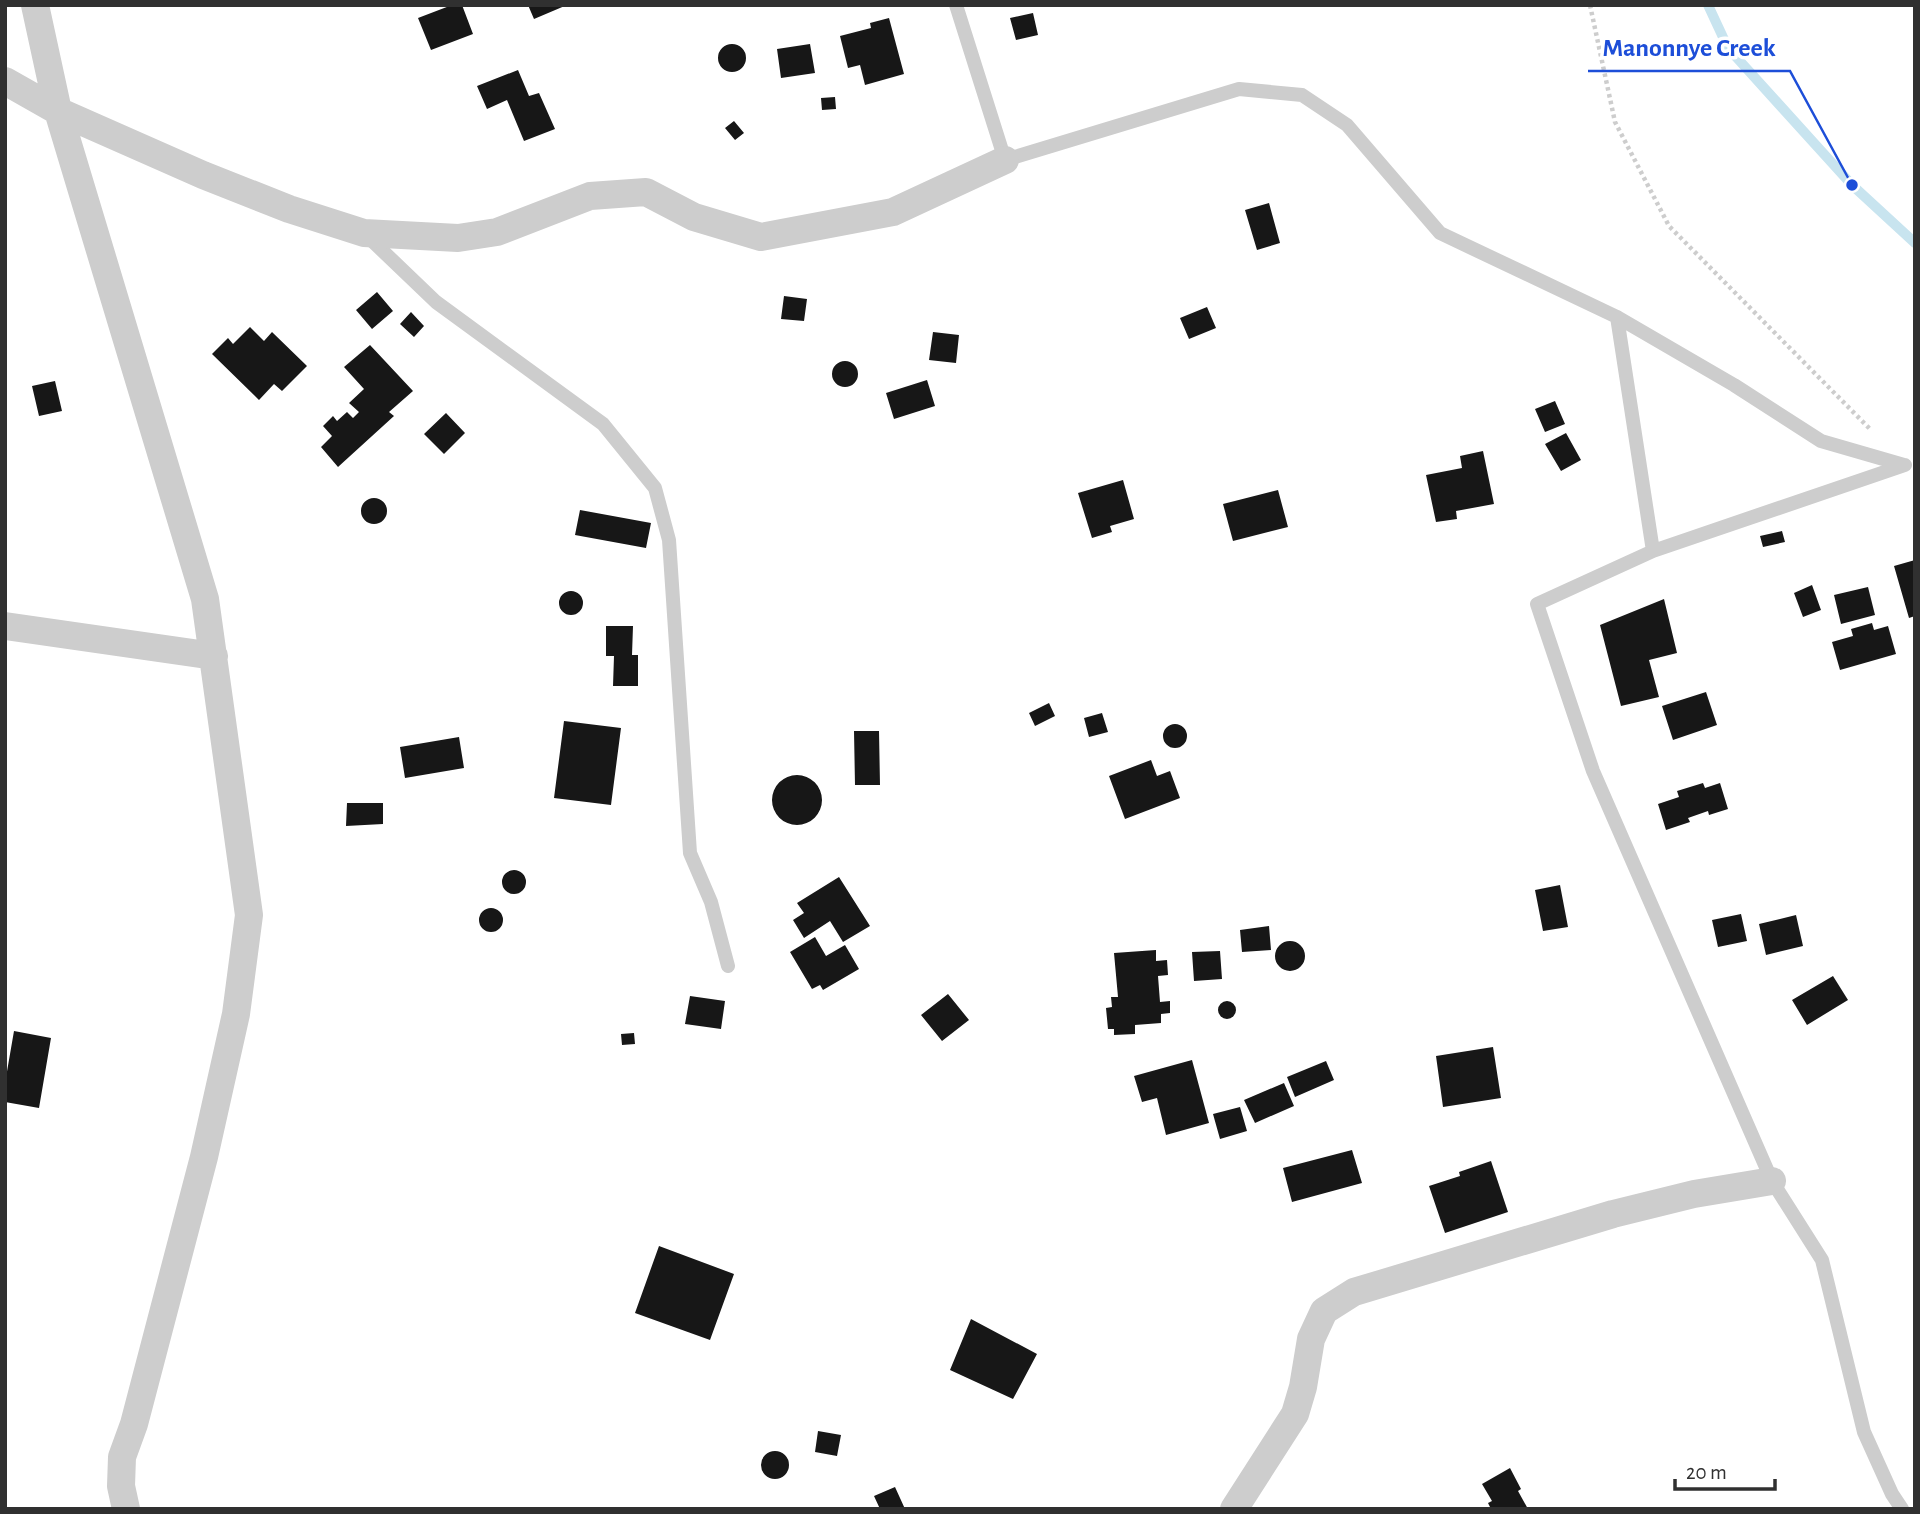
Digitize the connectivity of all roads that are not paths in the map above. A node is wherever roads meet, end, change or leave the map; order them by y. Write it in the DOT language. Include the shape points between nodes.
graph roads {
  1 [pos="35,5"];
  2 [pos="956,5"];
  3 [pos="5,80"];
  4 [pos="58,111"];
  5 [pos="1005,160"];
  6 [pos="364,233"];
  7 [pos="1617,317"];
  8 [pos="1653,551"];
  9 [pos="5,626"];
  10 [pos="214,656"];
  11 [pos="728,966"];
  12 [pos="1772,1181"];
  13 [pos="126,1509"];
  14 [pos="1234,1509"];
  15 [pos="1902,1509"];
  1 -- 4 [label="street"];
  2 -- 5 [label="lane"];
  3 -- 4 [label="street"];
  4 -- 6 [label="street" via="215,180"];
  4 -- 10 [label="street" via="205,599"];
  5 -- 6 [label="street" via="893,212 761,237 694,217 646,192 590,196 497,232 458,238"];
  5 -- 7 [label="lane" via="1239,89 1302,95 1347,125 1440,233"];
  6 -- 11 [label="lane" via="436,302 603,424 654,488 670,540 690,853 710,901"];
  7 -- 8 [label="lane"];
  7 -- 8 [label="lane" via="1821,441 1905,465"];
  8 -- 12 [label="lane" via="1537,604 1593,771"];
  9 -- 10 [label="street"];
  10 -- 13 [label="street" via="249,915 236,1014 204,1157 122,1457"];
  12 -- 14 [label="street" via="1613,1214 1354,1292 1324,1311 1311,1339 1295,1414"];
  12 -- 15 [label="lane" via="1822,1260 1864,1432"];
}
